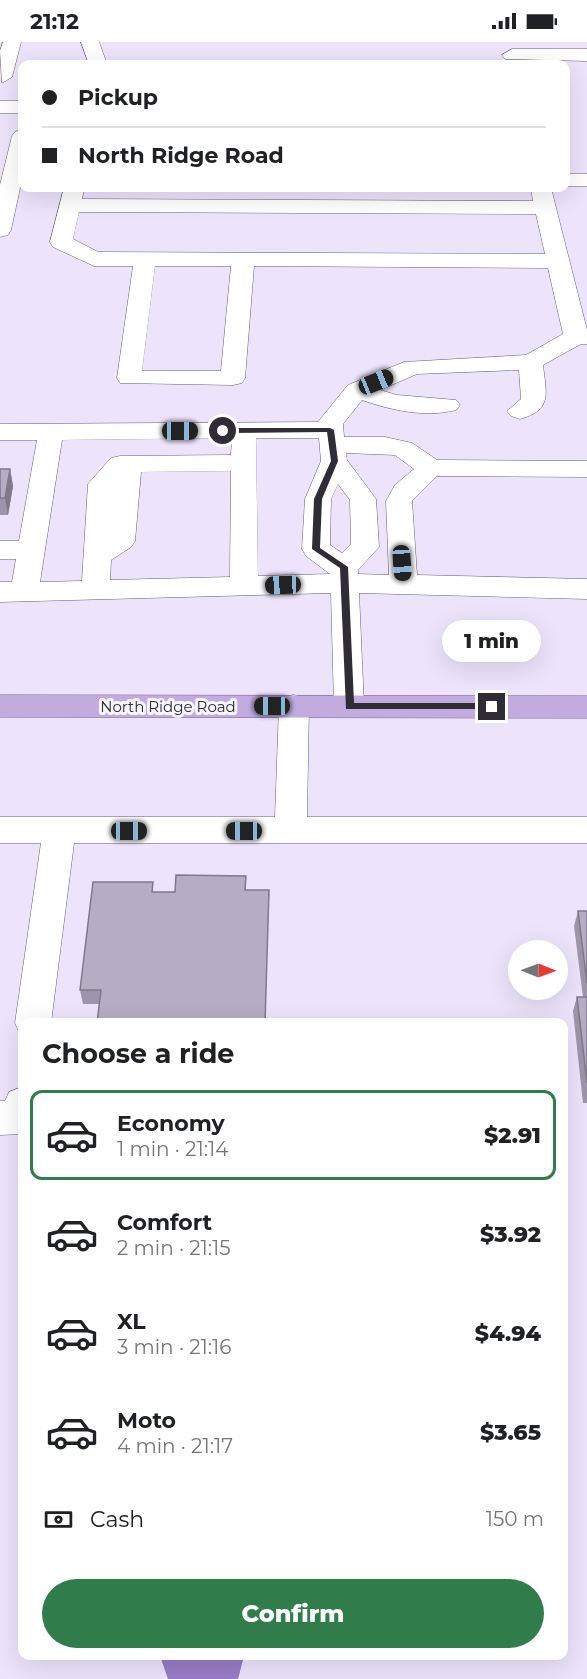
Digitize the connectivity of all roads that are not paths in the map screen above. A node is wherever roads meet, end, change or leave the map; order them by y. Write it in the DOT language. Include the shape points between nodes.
graph roads {
  1 [pos="12,42"];
  2 [pos="90,42"];
  3 [pos="511,54"];
  4 [pos="587,55"];
  5 [pos="97,60"];
  6 [pos="1,80"];
  7 [pos="0,107"];
  8 [pos="18,107"];
  9 [pos="18,153"];
  10 [pos="570,180"];
  11 [pos="587,180"];
  12 [pos="72,196"];
  13 [pos="543,198"];
  14 [pos="0,230"];
  15 [pos="145,259"];
  16 [pos="243,259"];
  17 [pos="558,261"];
  18 [pos="581,337"];
  19 [pos="531,362"];
  20 [pos="357,390"];
  21 [pos="447,405"];
  22 [pos="520,411"];
  23 [pos="244,430"];
  24 [pos="51,431"];
  25 [pos="0,432"];
  26 [pos="333,445"];
  27 [pos="245,463"];
  28 [pos="430,468"];
  29 [pos="587,469"];
  30 [pos="0,550"];
  31 [pos="31,550"];
  32 [pos="343,575"];
  33 [pos="404,584"];
  34 [pos="244,586"];
  35 [pos="587,589"];
  36 [pos="95,591"];
  37 [pos="12,592"];
  38 [pos="0,706"];
  39 [pos="294,706"];
  40 [pos="350,706"];
  41 [pos="587,707"];
  42 [pos="0,830"];
  43 [pos="59,830"];
  44 [pos="587,830"];
  45 [pos="291,831"];
  46 [pos="34,1018"];
  47 [pos="0,1118"];
  48 [pos="18,1118"];
  1 -- 6 [label="lane"];
  2 -- 5 [label="lane"];
  3 -- 4 [label="lane"];
  7 -- 8 [label="lane"];
  9 -- 14 [label="lane"];
  10 -- 11 [label="lane"];
  12 -- 13 [label="lane"];
  12 -- 15 [label="lane" via="61,242 94,259"];
  13 -- 17 [label="lane"];
  15 -- 16 [label="lane"];
  15 -- 16 [label="lane" via="129,378 233,378"];
  16 -- 17 [label="lane"];
  17 -- 18 [label="lane"];
  18 -- 19 [label="lane"];
  19 -- 20 [label="lane" via="413,367"];
  19 -- 22 [label="lane" via="534,402"];
  20 -- 21 [label="lane" via="394,403"];
  20 -- 26 [label="lane" via="330,423"];
  23 -- 24 [label="lane"];
  23 -- 26 [label="lane"];
  23 -- 27 [label="lane"];
  24 -- 25 [label="lane"];
  24 -- 31 [label="lane"];
  26 -- 28 [label="lane" via="403,449"];
  26 -- 32 [label="lane" via="318,499 316,549"];
  26 -- 32 [label="lane" via="363,499 365,547"];
  27 -- 34 [label="lane"];
  27 -- 36 [label="lane" via="129,464 121,541 98,555"];
  28 -- 29 [label="lane"];
  28 -- 33 [label="lane" via="404,491 399,501"];
  30 -- 31 [label="lane"];
  31 -- 37 [label="lane"];
  32 -- 33 [label="lane"];
  32 -- 34 [label="lane"];
  32 -- 40 [label="lane"];
  33 -- 35 [label="lane"];
  34 -- 36 [label="lane"];
  36 -- 37 [label="lane"];
  38 -- 39 [label="main road, North Ridge Road"];
  39 -- 40 [label="main road, North Ridge Road"];
  39 -- 45 [label="lane"];
  40 -- 41 [label="main road, North Ridge Road"];
  42 -- 43 [label="lane"];
  43 -- 45 [label="lane"];
  43 -- 46 [label="lane"];
  44 -- 45 [label="lane"];
  47 -- 48 [label="lane"];
}
